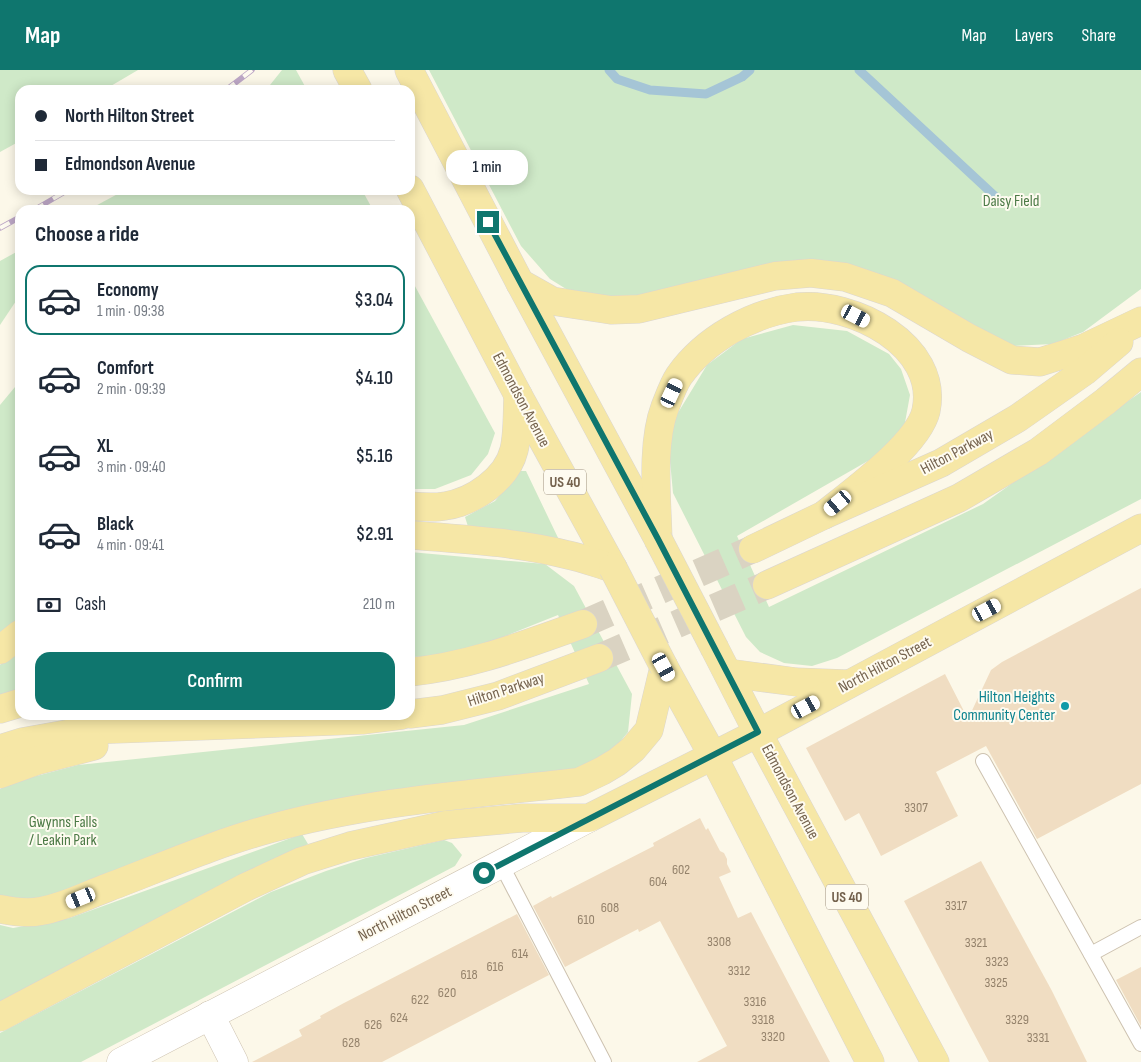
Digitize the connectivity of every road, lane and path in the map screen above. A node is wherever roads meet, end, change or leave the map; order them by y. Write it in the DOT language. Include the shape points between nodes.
graph roads {
  1 [pos="347,70"];
  2 [pos="409,70"];
  3 [pos="355,85"];
  4 [pos="413,195"];
  5 [pos="520,283"];
  6 [pos="1141,322"];
  7 [pos="1141,372"];
  8 [pos="518,395"];
  9 [pos="415,506"];
  10 [pos="824,515"];
  11 [pos="1141,528"];
  12 [pos="415,535"];
  13 [pos="658,539"];
  14 [pos="753,549"];
  15 [pos="613,568"];
  16 [pos="767,586"];
  17 [pos="583,624"];
  18 [pos="15,638"];
  19 [pos="0,650"];
  20 [pos="599,658"];
  21 [pos="664,667"];
  22 [pos="415,672"];
  23 [pos="728,673"];
  24 [pos="849,684"];
  25 [pos="15,704"];
  26 [pos="0,708"];
  27 [pos="415,713"];
  28 [pos="362,720"];
  29 [pos="168,726"];
  30 [pos="758,732"];
  31 [pos="0,749"];
  32 [pos="713,756"];
  33 [pos="983,761"];
  34 [pos="0,774"];
  35 [pos="589,818"];
  36 [pos="501,864"];
  37 [pos="0,909"];
  38 [pos="1141,927"];
  39 [pos="1091,954"];
  40 [pos="210,1015"];
  41 [pos="0,1017"];
  42 [pos="1141,1044"];
  43 [pos="121,1062"];
  44 [pos="234,1062"];
  45 [pos="604,1062"];
  46 [pos="870,1062"];
  47 [pos="935,1062"];
  1 -- 3 [label="main road"];
  2 -- 5 [label="main road, Edmondson Avenue / US 40"];
  4 -- 8 [label="main road, Edmondson Avenue / US 40"];
  5 -- 6 [label="main road" via="552,301 611,310 639,309 775,276 811,273 845,277 892,293 1012,360 1040,362 1084,348"];
  5 -- 13 [label="main road, Edmondson Avenue / US 40"];
  6 -- 10 [label="main road, Hilton Parkway" via="1085,371 1018,418 941,463"];
  7 -- 16 [label="main road" via="1038,452 959,498"];
  8 -- 9 [label="main road" via="514,450 492,484 470,498 445,506"];
  8 -- 15 [label="main road, Edmondson Avenue / US 40"];
  10 -- 13 [label="main road" via="903,447 926,412 926,389 921,368 907,347 885,330 856,316 826,308 797,307 733,328 700,352 679,377 664,409 657,446"];
  10 -- 14 [label="main road, Hilton Parkway"];
  11 -- 24 [label="main road, North Hilton Street"];
  12 -- 15 [label="main road" via="545,550"];
  13 -- 23 [label="main road, Edmondson Avenue / US 40, bridge"];
  15 -- 21 [label="main road, Edmondson Avenue / US 40, bridge"];
  17 -- 22 [label="main road" via="488,658"];
  18 -- 19 [label="main road"];
  20 -- 27 [label="main road, Hilton Parkway" via="498,696"];
  21 -- 32 [label="main road, Edmondson Avenue / US 40"];
  21 -- 37 [label="main road" via="649,730 634,749 617,762 578,782 392,804 318,817 204,850 67,904 42,911"];
  23 -- 24 [label="main road" via="796,682"];
  23 -- 30 [label="main road, Edmondson Avenue / US 40"];
  24 -- 30 [label="main road, North Hilton Street"];
  25 -- 26 [label="main road"];
  28 -- 29 [label="main road"];
  29 -- 31 [label="main road" via="89,730"];
  29 -- 34 [label="main road" via="36,761"];
  30 -- 32 [label="main road, North Hilton Street"];
  30 -- 47 [label="main road, Edmondson Avenue / US 40"];
  32 -- 35 [label="main road, North Hilton Street"];
  32 -- 46 [label="main road, Edmondson Avenue / US 40"];
  33 -- 39 [label="lane"];
  35 -- 36 [label="street, North Hilton Street"];
  35 -- 41 [label="main road" via="522,818 446,825 350,846 302,861 246,887"];
  36 -- 40 [label="street, North Hilton Street"];
  36 -- 45 [label="lane"];
  38 -- 39 [label="lane"];
  39 -- 42 [label="lane"];
  40 -- 43 [label="street, North Hilton Street"];
  40 -- 44 [label="street"];
}
